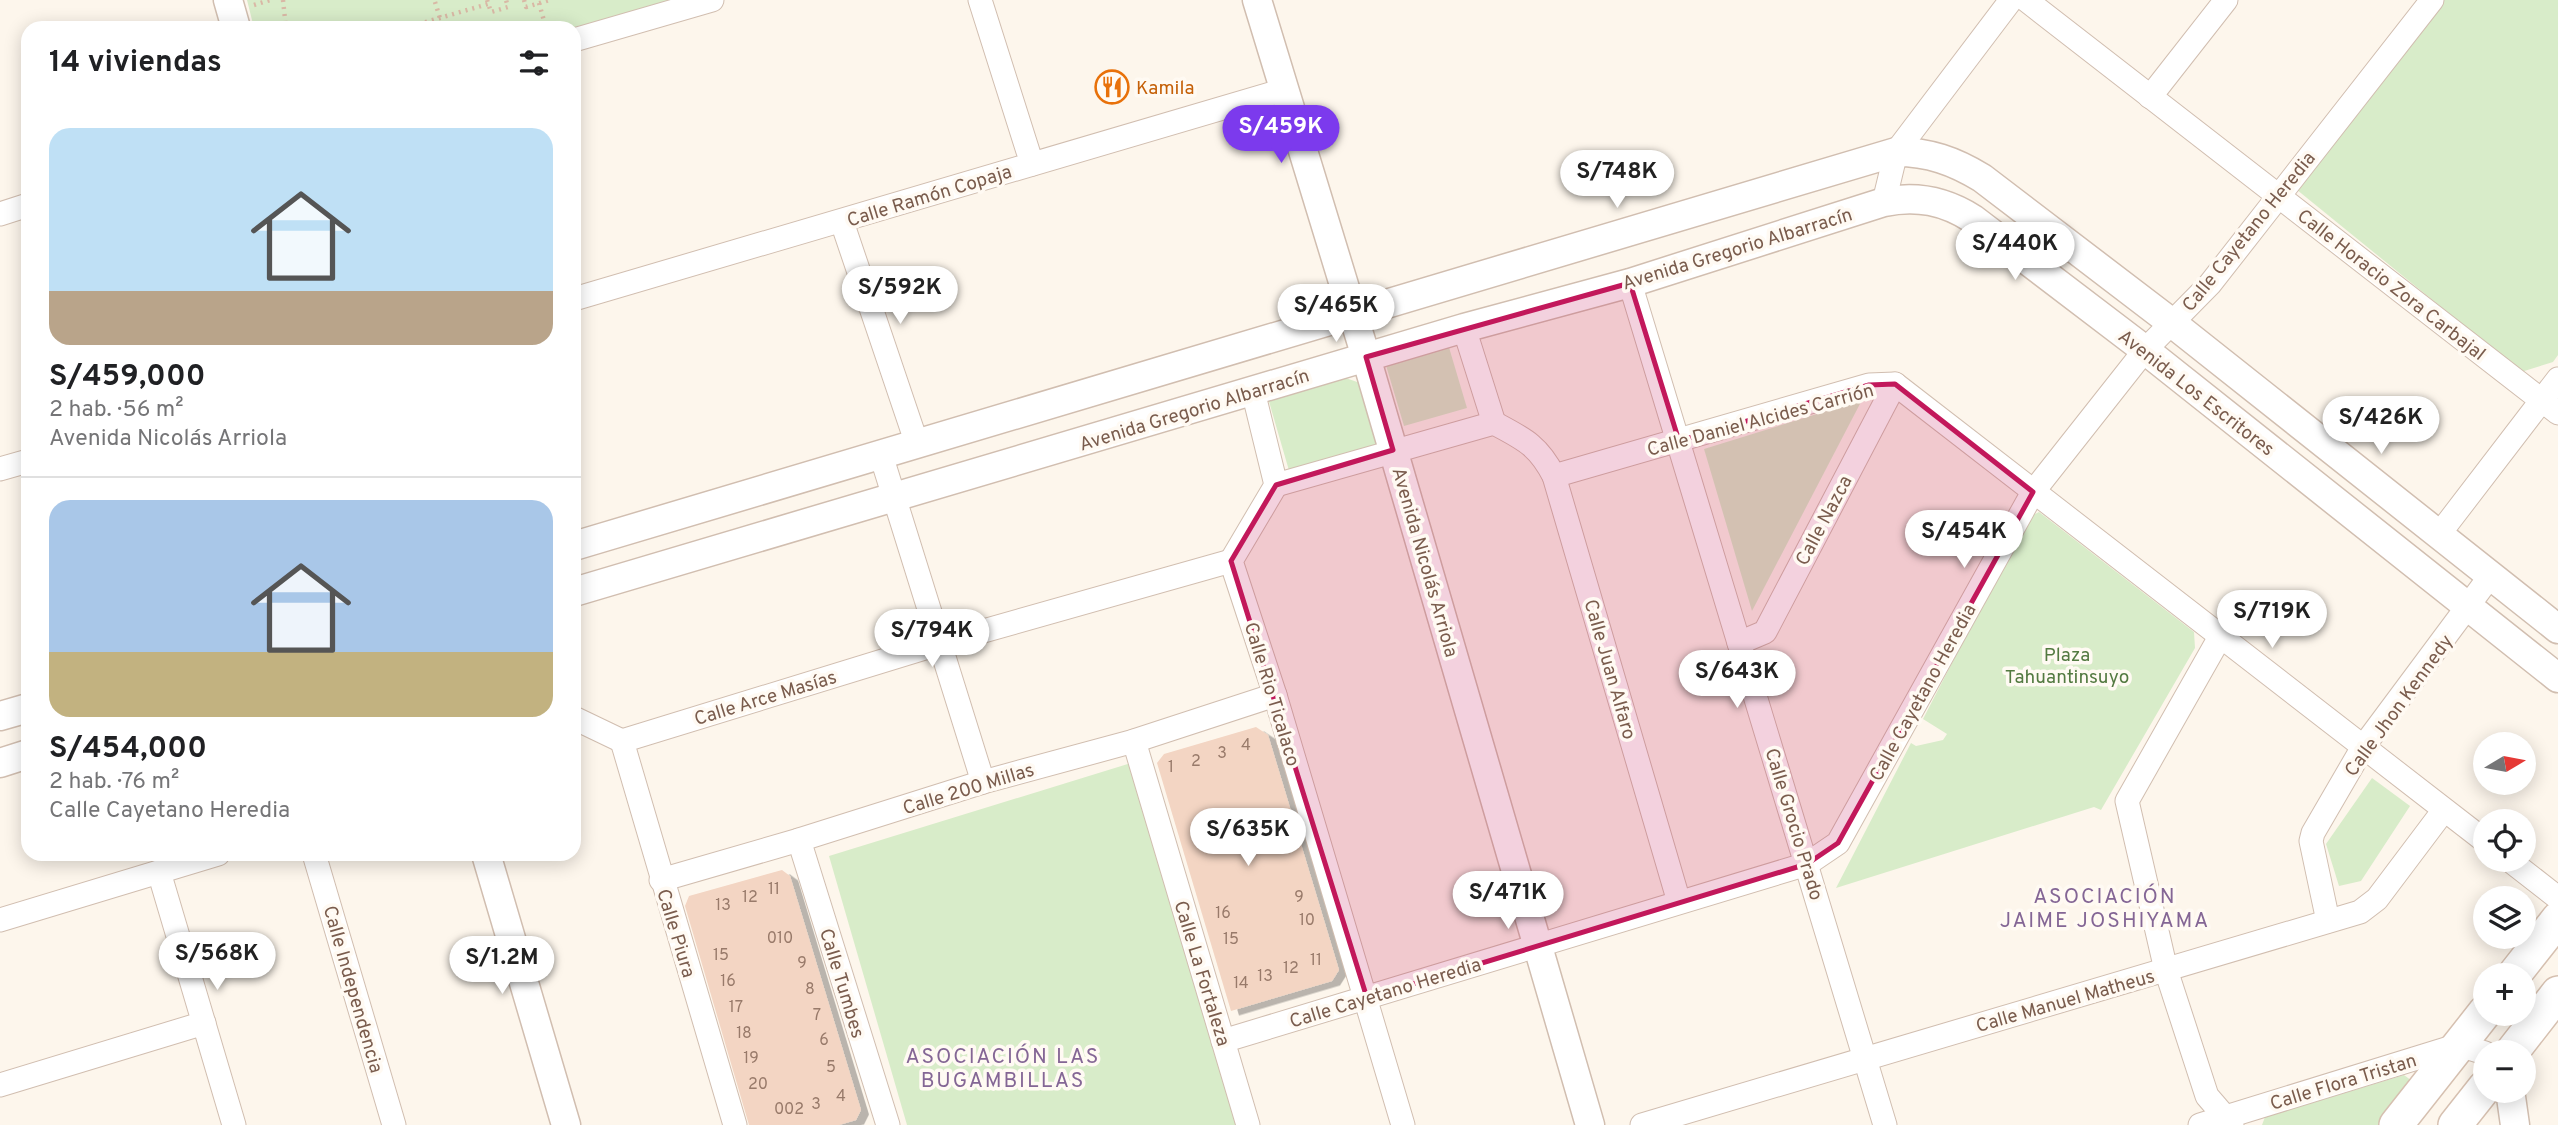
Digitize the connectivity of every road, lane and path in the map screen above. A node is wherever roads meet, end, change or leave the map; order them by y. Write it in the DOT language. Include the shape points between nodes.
graph roads {
  1 [pos="270,0"];
  2 [pos="283,0"];
  3 [pos="506,0"];
  4 [pos="524,0"];
  5 [pos="550,0"];
  6 [pos="712,0"];
  7 [pos="980,0"];
  8 [pos="1257,0"];
  9 [pos="2011,0"];
  10 [pos="2026,0"];
  11 [pos="2226,0"];
  12 [pos="2432,0"];
  13 [pos="241,2"];
  14 [pos="435,2"];
  15 [pos="488,2"];
  16 [pos="539,3"];
  17 [pos="440,18"];
  18 [pos="237,21"];
  19 [pos="285,21"];
  20 [pos="430,21"];
  21 [pos="441,21"];
  22 [pos="544,21"];
  23 [pos="581,38"];
  24 [pos="1284,90"];
  25 [pos="2150,97"];
  26 [pos="1896,152"];
  27 [pos="1032,164"];
  28 [pos="2279,196"];
  29 [pos="1884,202"];
  30 [pos="21,207"];
  31 [pos="0,214"];
  32 [pos="842,222"];
  33 [pos="1630,283"];
  34 [pos="581,297"];
  35 [pos="1352,315"];
  36 [pos="2172,323"];
  37 [pos="1464,328"];
  38 [pos="2145,350"];
  39 [pos="1366,357"];
  40 [pos="2558,379"];
  41 [pos="1895,384"];
  42 [pos="1253,391"];
  43 [pos="2550,407"];
  44 [pos="1494,423"];
  45 [pos="1679,441"];
  46 [pos="917,444"];
  47 [pos="1393,450"];
  48 [pos="881,455"];
  49 [pos="21,463"];
  50 [pos="0,469"];
  51 [pos="1554,476"];
  52 [pos="1276,485"];
  53 [pos="2033,492"];
  54 [pos="895,497"];
  55 [pos="2440,533"];
  56 [pos="581,544"];
  57 [pos="1231,561"];
  58 [pos="2491,575"];
  59 [pos="581,590"];
  60 [pos="2469,608"];
  61 [pos="2558,629"];
  62 [pos="2220,637"];
  63 [pos="942,643"];
  64 [pos="1740,643"];
  65 [pos="2558,678"];
  66 [pos="1275,695"];
  67 [pos="21,710"];
  68 [pos="0,716"];
  69 [pos="581,721"];
  70 [pos="622,741"];
  71 [pos="1134,741"];
  72 [pos="2363,747"];
  73 [pos="21,756"];
  74 [pos="0,763"];
  75 [pos="983,782"];
  76 [pos="2444,810"];
  77 [pos="2473,832"];
  78 [pos="799,840"];
  79 [pos="195,861"];
  80 [pos="316,861"];
  81 [pos="487,861"];
  82 [pos="1807,864"];
  83 [pos="159,872"];
  84 [pos="2525,872"];
  85 [pos="661,880"];
  86 [pos="2558,898"];
  87 [pos="1679,902"];
  88 [pos="2558,919"];
  89 [pos="0,920"];
  90 [pos="2328,921"];
  91 [pos="1537,946"];
  92 [pos="2523,963"];
  93 [pos="2166,970"];
  94 [pos="2558,993"];
  95 [pos="1367,998"];
  96 [pos="204,1023"];
  97 [pos="2480,1026"];
  98 [pos="2521,1040"];
  99 [pos="1223,1041"];
  100 [pos="2472,1049"];
  101 [pos="1865,1058"];
  102 [pos="0,1085"];
  103 [pos="2473,1102"];
  104 [pos="2512,1103"];
  105 [pos="2228,1121"];
  106 [pos="234,1125"];
  107 [pos="394,1125"];
  108 [pos="566,1125"];
  109 [pos="735,1125"];
  110 [pos="888,1125"];
  111 [pos="1248,1125"];
  112 [pos="1403,1125"];
  113 [pos="1590,1125"];
  114 [pos="1642,1125"];
  115 [pos="1885,1125"];
  116 [pos="2200,1125"];
  117 [pos="2396,1125"];
  118 [pos="2455,1125"];
  119 [pos="2515,1125"];
  1 -- 13 [label="path"];
  2 -- 19 [label="path"];
  3 -- 15 [label="path" via="508,7 491,12"];
  4 -- 16 [label="path" via="526,7"];
  5 -- 16 [label="path"];
  6 -- 23 [label="street"];
  7 -- 27 [label="street"];
  8 -- 24 [label="street, Avenida Nicolás Arriola"];
  9 -- 26 [label="street"];
  10 -- 25 [label="street, Calle Horacio Zora Carbajal"];
  11 -- 25 [label="street"];
  12 -- 28 [label="street, Calle Cayetano Heredia"];
  13 -- 18 [label="street"];
  14 -- 17 [label="path"];
  15 -- 17 [label="path"];
  16 -- 22 [label="path"];
  17 -- 20 [label="path"];
  17 -- 21 [label="path"];
  24 -- 27 [label="street, Calle Ramón Copaja"];
  24 -- 35 [label="street, Avenida Nicolás Arriola"];
  25 -- 28 [label="street, Calle Horacio Zora Carbajal"];
  26 -- 29 [label="street"];
  26 -- 35 [label="street"];
  26 -- 36 [label="street, Avenida Los Escritores" via="1941,158 1982,178"];
  27 -- 32 [label="street, Calle Ramón Copaja"];
  28 -- 36 [label="street, Calle Cayetano Heredia" via="2210,284"];
  28 -- 43 [label="street, Calle Horacio Zora Carbajal"];
  29 -- 33 [label="street, Avenida Gregorio Albarracín"];
  29 -- 38 [label="street, Avenida Los Escritores" via="1929,200 1960,211"];
  30 -- 31 [label="street"];
  32 -- 34 [label="street, Calle Ramón Copaja"];
  32 -- 46 [label="street"];
  33 -- 37 [label="street, Avenida Gregorio Albarracín"];
  33 -- 45 [label="street, Calle Grocio Prado"];
  35 -- 39 [label="street, Avenida Nicolás Arriola"];
  35 -- 46 [label="street"];
  36 -- 38 [label="street, Calle Cayetano Heredia"];
  36 -- 55 [label="street, Avenida Los Escritores"];
  37 -- 39 [label="street, Avenida Gregorio Albarracín"];
  37 -- 44 [label="street"];
  38 -- 53 [label="street, Calle Cayetano Heredia"];
  38 -- 60 [label="street, Avenida Los Escritores"];
  39 -- 42 [label="street, Avenida Gregorio Albarracín"];
  39 -- 47 [label="street, Avenida Nicolás Arriola"];
  40 -- 43 [label="street"];
  41 -- 45 [label="street, Calle Daniel Alcides Carrión" via="1869,385"];
  41 -- 53 [label="street, Calle Daniel Alcides Carrión"];
  41 -- 64 [label="street, Calle Nazca" via="1765,632"];
  42 -- 52 [label="street"];
  42 -- 54 [label="street, Avenida Gregorio Albarracín"];
  43 -- 55 [label="street"];
  44 -- 47 [label="street"];
  44 -- 51 [label="street, Calle Juan Alfaro" via="1530,442"];
  45 -- 51 [label="street, Calle Daniel Alcides Carrión"];
  45 -- 64 [label="street, Calle Grocio Prado"];
  46 -- 48 [label="street"];
  47 -- 52 [label="street"];
  47 -- 91 [label="street, Avenida Nicolás Arriola"];
  48 -- 54 [label="street"];
  48 -- 56 [label="street"];
  49 -- 50 [label="street"];
  51 -- 87 [label="street, Calle Juan Alfaro"];
  52 -- 57 [label="street"];
  53 -- 62 [label="street, Calle Daniel Alcides Carrión"];
  53 -- 82 [label="street, Calle Cayetano Heredia" via="1838,843"];
  54 -- 59 [label="street, Avenida Gregorio Albarracín"];
  54 -- 63 [label="street"];
  55 -- 58 [label="street, Avenida Los Escritores"];
  57 -- 63 [label="street, Calle Arce Masías"];
  57 -- 66 [label="street, Calle Rio Ticalaco"];
  58 -- 60 [label="street, Calle Jhon Kennedy"];
  58 -- 61 [label="street, Avenida Los Escritores"];
  60 -- 65 [label="street, Avenida Los Escritores"];
  60 -- 72 [label="street, Calle Jhon Kennedy"];
  62 -- 72 [label="street, Calle Daniel Alcides Carrión"];
  62 -- 93 [label="street" via="2127,801"];
  63 -- 70 [label="street, Calle Arce Masías"];
  63 -- 75 [label="street"];
  64 -- 82 [label="street, Calle Grocio Prado"];
  66 -- 71 [label="street, Calle 200 Millas"];
  66 -- 95 [label="street, Calle Rio Ticalaco"];
  67 -- 68 [label="street"];
  69 -- 70 [label="street"];
  70 -- 85 [label="street, Calle Piura"];
  71 -- 75 [label="street, Calle 200 Millas"];
  71 -- 99 [label="street, Calle La Fortaleza"];
  72 -- 76 [label="street, Calle Daniel Alcides Carrión"];
  72 -- 90 [label="street, Calle Jhon Kennedy" via="2311,841"];
  73 -- 74 [label="street"];
  75 -- 78 [label="street, Calle 200 Millas"];
  76 -- 77 [label="street, Calle Daniel Alcides Carrión"];
  76 -- 90 [label="street, Calle Manuel Matheus" via="2368,908"];
  78 -- 85 [label="street, Calle 200 Millas"];
  78 -- 110 [label="street, Calle Tumbes"];
  79 -- 83 [label="street"];
  80 -- 107 [label="street, Calle Independencia"];
  81 -- 108 [label="street"];
  82 -- 87 [label="street, Calle Cayetano Heredia"];
  82 -- 101 [label="street, Calle Grocio Prado"];
  83 -- 89 [label="street"];
  83 -- 96 [label="street"];
  84 -- 86 [label="street"];
  85 -- 109 [label="street, Calle Piura"];
  87 -- 91 [label="street, Calle Cayetano Heredia"];
  88 -- 92 [label="main road"];
  90 -- 93 [label="street, Calle Manuel Matheus"];
  91 -- 95 [label="street, Calle Cayetano Heredia"];
  91 -- 113 [label="street, Avenida Nicolás Arriola"];
  93 -- 101 [label="street, Calle Manuel Matheus"];
  93 -- 105 [label="street" via="2207,1096"];
  94 -- 98 [label="main road"];
  95 -- 99 [label="street, Calle Cayetano Heredia"];
  95 -- 112 [label="street, Calle Rio Ticalaco"];
  96 -- 102 [label="street"];
  96 -- 106 [label="street"];
  97 -- 100 [label="main road"];
  99 -- 111 [label="street, Calle La Fortaleza"];
  100 -- 105 [label="street, Calle Flora Tristan"];
  100 -- 117 [label="main road"];
  101 -- 114 [label="street, Calle Manuel Matheus"];
  101 -- 115 [label="street, Calle Grocio Prado"];
  103 -- 118 [label="main road"];
  104 -- 119 [label="street"];
  105 -- 116 [label="street, Calle Flora Tristan"];
}
